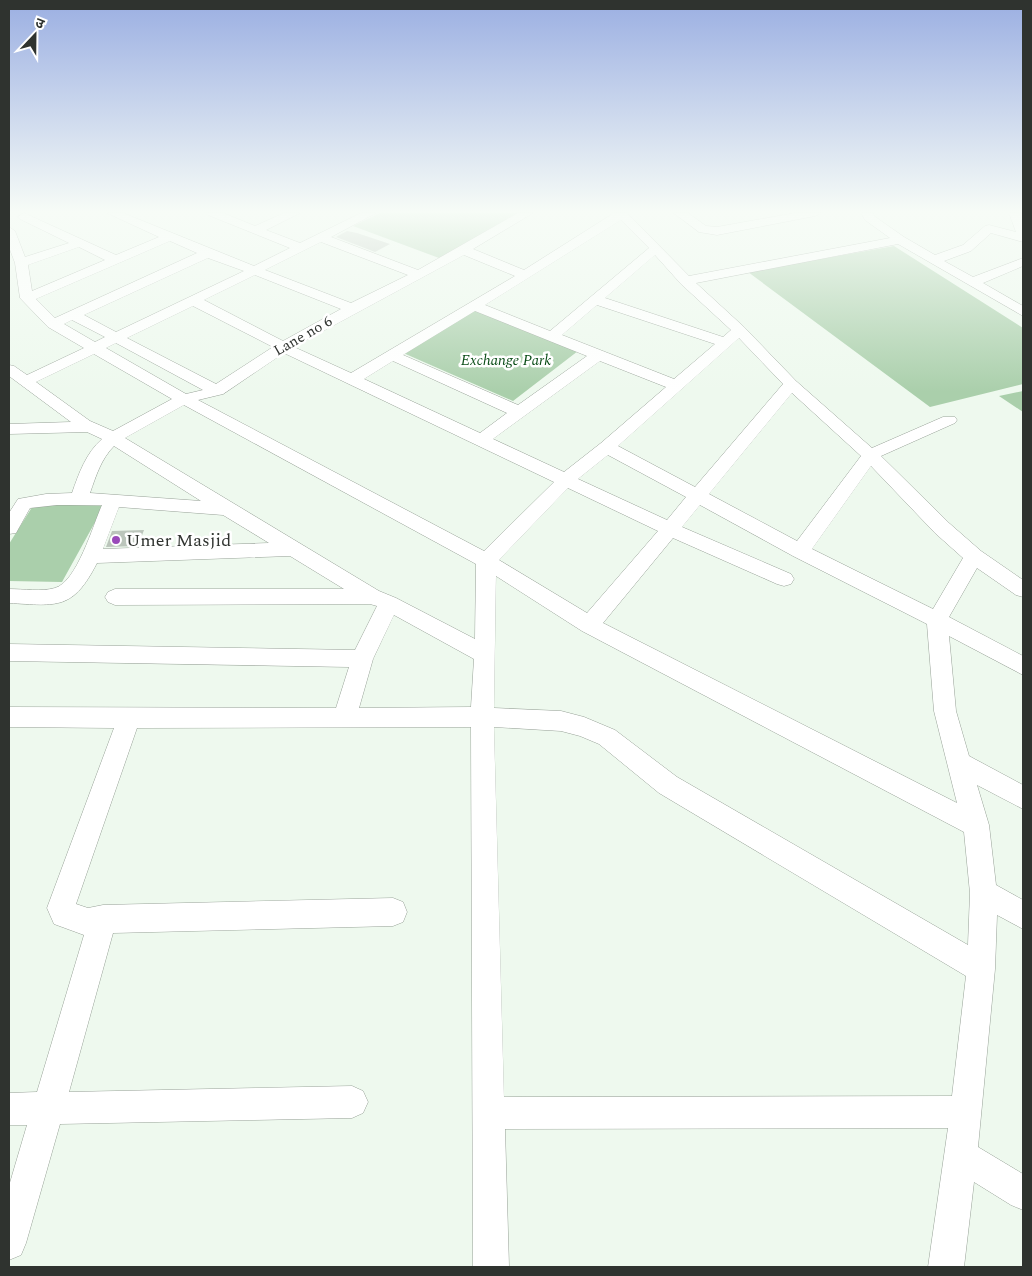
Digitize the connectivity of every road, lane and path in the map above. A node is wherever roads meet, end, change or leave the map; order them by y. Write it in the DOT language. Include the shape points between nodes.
graph roads {
  1 [pos="20,273"];
  2 [pos="87,273"];
  3 [pos="167,273"];
  4 [pos="251,273"];
  5 [pos="258,273"];
  6 [pos="413,273"];
  7 [pos="423,273"];
  8 [pos="519,273"];
  9 [pos="529,273"];
  10 [pos="628,273"];
  11 [pos="678,273"];
  12 [pos="730,273"];
  13 [pos="956,273"];
  14 [pos="997,273"];
  15 [pos="419,275"];
  16 [pos="525,275"];
  17 [pos="686,281"];
  18 [pos="973,282"];
  19 [pos="27,298"];
  20 [pos="193,300"];
  21 [pos="596,300"];
  22 [pos="352,308"];
  23 [pos="480,308"];
  24 [pos="1023,312"];
  25 [pos="73,315"];
  26 [pos="53,324"];
  27 [pos="552,336"];
  28 [pos="732,336"];
  29 [pos="116,338"];
  30 [pos="95,348"];
  31 [pos="282,348"];
  32 [pos="599,354"];
  33 [pos="392,355"];
  34 [pos="14,374"];
  35 [pos="351,380"];
  36 [pos="791,384"];
  37 [pos="675,385"];
  38 [pos="217,391"];
  39 [pos="184,399"];
  40 [pos="519,412"];
  41 [pos="949,420"];
  42 [pos="9,423"];
  43 [pos="87,425"];
  44 [pos="9,429"];
  45 [pos="113,438"];
  46 [pos="482,440"];
  47 [pos="607,447"];
  48 [pos="870,455"];
  49 [pos="568,479"];
  50 [pos="696,494"];
  51 [pos="79,498"];
  52 [pos="113,500"];
  53 [pos="16,504"];
  54 [pos="227,510"];
  55 [pos="9,528"];
  56 [pos="670,529"];
  57 [pos="295,548"];
  58 [pos="800,551"];
  59 [pos="90,556"];
  60 [pos="974,556"];
  61 [pos="486,561"];
  62 [pos="784,579"];
  63 [pos="1023,590"];
  64 [pos="115,598"];
  65 [pos="380,599"];
  66 [pos="11,600"];
  67 [pos="937,620"];
  68 [pos="589,625"];
  69 [pos="9,652"];
  70 [pos="485,655"];
  71 [pos="362,659"];
  72 [pos="1023,666"];
  73 [pos="9,716"];
  74 [pos="345,716"];
  75 [pos="482,717"];
  76 [pos="129,718"];
  77 [pos="958,762"];
  78 [pos="1023,798"];
  79 [pos="976,825"];
  80 [pos="984,893"];
  81 [pos="393,912"];
  82 [pos="1023,915"];
  83 [pos="103,919"];
  84 [pos="981,969"];
  85 [pos="352,1102"];
  86 [pos="50,1107"];
  87 [pos="9,1109"];
  88 [pos="966,1112"];
  89 [pos="489,1113"];
  90 [pos="960,1155"];
  91 [pos="18,1192"];
  92 [pos="1023,1193"];
  93 [pos="9,1243"];
  94 [pos="491,1267"];
  95 [pos="946,1267"];
  1 -- 19 [label="street"];
  2 -- 19 [label="street"];
  3 -- 25 [label="street"];
  4 -- 20 [label="street"];
  5 -- 22 [label="street"];
  6 -- 15 [label="street"];
  7 -- 15 [label="street, Lane no 6"];
  8 -- 16 [label="street"];
  9 -- 16 [label="street"];
  10 -- 21 [label="street"];
  11 -- 17 [label="street"];
  12 -- 17 [label="street"];
  13 -- 18 [label="street"];
  14 -- 18 [label="street"];
  15 -- 22 [label="street, Lane no 6"];
  16 -- 33 [label="street"];
  17 -- 28 [label="street"];
  18 -- 24 [label="street"];
  19 -- 26 [label="street"];
  20 -- 29 [label="street"];
  20 -- 31 [label="street"];
  21 -- 27 [label="street"];
  21 -- 28 [label="street"];
  22 -- 31 [label="street, Lane no 6"];
  23 -- 27 [label="street"];
  25 -- 26 [label="street"];
  25 -- 29 [label="street"];
  26 -- 30 [label="street"];
  27 -- 32 [label="street"];
  28 -- 36 [label="street"];
  28 -- 37 [label="street"];
  29 -- 30 [label="street"];
  29 -- 38 [label="street"];
  30 -- 34 [label="street"];
  30 -- 39 [label="street"];
  31 -- 35 [label="street"];
  31 -- 38 [label="street, Lane no 6"];
  32 -- 37 [label="street"];
  32 -- 40 [label="street"];
  33 -- 35 [label="street"];
  33 -- 40 [label="street"];
  34 -- 43 [label="street"];
  35 -- 46 [label="street"];
  36 -- 48 [label="street"];
  36 -- 50 [label="street"];
  37 -- 47 [label="street"];
  38 -- 39 [label="street, Lane no 6"];
  39 -- 45 [label="street, Lane no 6"];
  39 -- 61 [label="street"];
  40 -- 46 [label="street"];
  41 -- 48 [label="street"];
  42 -- 43 [label="street"];
  43 -- 44 [label="street"];
  43 -- 45 [label="street"];
  45 -- 51 [label="street, Lane no 6" via="100,450"];
  45 -- 54 [label="street"];
  46 -- 49 [label="street"];
  47 -- 49 [label="street"];
  47 -- 50 [label="street"];
  48 -- 58 [label="street"];
  48 -- 60 [label="street"];
  49 -- 56 [label="street"];
  49 -- 61 [label="street"];
  50 -- 56 [label="street"];
  50 -- 58 [label="street"];
  51 -- 52 [label="street"];
  51 -- 53 [label="street"];
  52 -- 54 [label="street"];
  52 -- 59 [label="street"];
  53 -- 55 [label="street"];
  54 -- 57 [label="street"];
  56 -- 62 [label="street"];
  56 -- 68 [label="street"];
  57 -- 59 [label="street"];
  57 -- 65 [label="street"];
  58 -- 67 [label="street"];
  59 -- 66 [label="street" via="81,575 66,592"];
  60 -- 63 [label="street"];
  60 -- 67 [label="street"];
  61 -- 68 [label="street"];
  61 -- 70 [label="street"];
  64 -- 65 [label="street"];
  65 -- 70 [label="street"];
  65 -- 71 [label="street"];
  67 -- 72 [label="street"];
  67 -- 77 [label="street" via="945,711"];
  68 -- 79 [label="street"];
  69 -- 71 [label="street"];
  70 -- 75 [label="street"];
  71 -- 74 [label="street"];
  73 -- 76 [label="street"];
  74 -- 75 [label="street"];
  74 -- 76 [label="street"];
  75 -- 84 [label="street" via="561,721 606,737 668,785"];
  75 -- 89 [label="street"];
  76 -- 83 [label="street" via="61,908 64,914 88,922"];
  77 -- 78 [label="street"];
  77 -- 79 [label="street"];
  79 -- 80 [label="street"];
  80 -- 82 [label="street"];
  80 -- 84 [label="street"];
  81 -- 83 [label="street"];
  83 -- 86 [label="street"];
  84 -- 88 [label="street"];
  85 -- 86 [label="street"];
  86 -- 87 [label="street"];
  86 -- 91 [label="street"];
  88 -- 89 [label="street"];
  88 -- 90 [label="street"];
  89 -- 94 [label="street"];
  90 -- 92 [label="street"];
  90 -- 95 [label="street"];
  91 -- 93 [label="street"];
}
